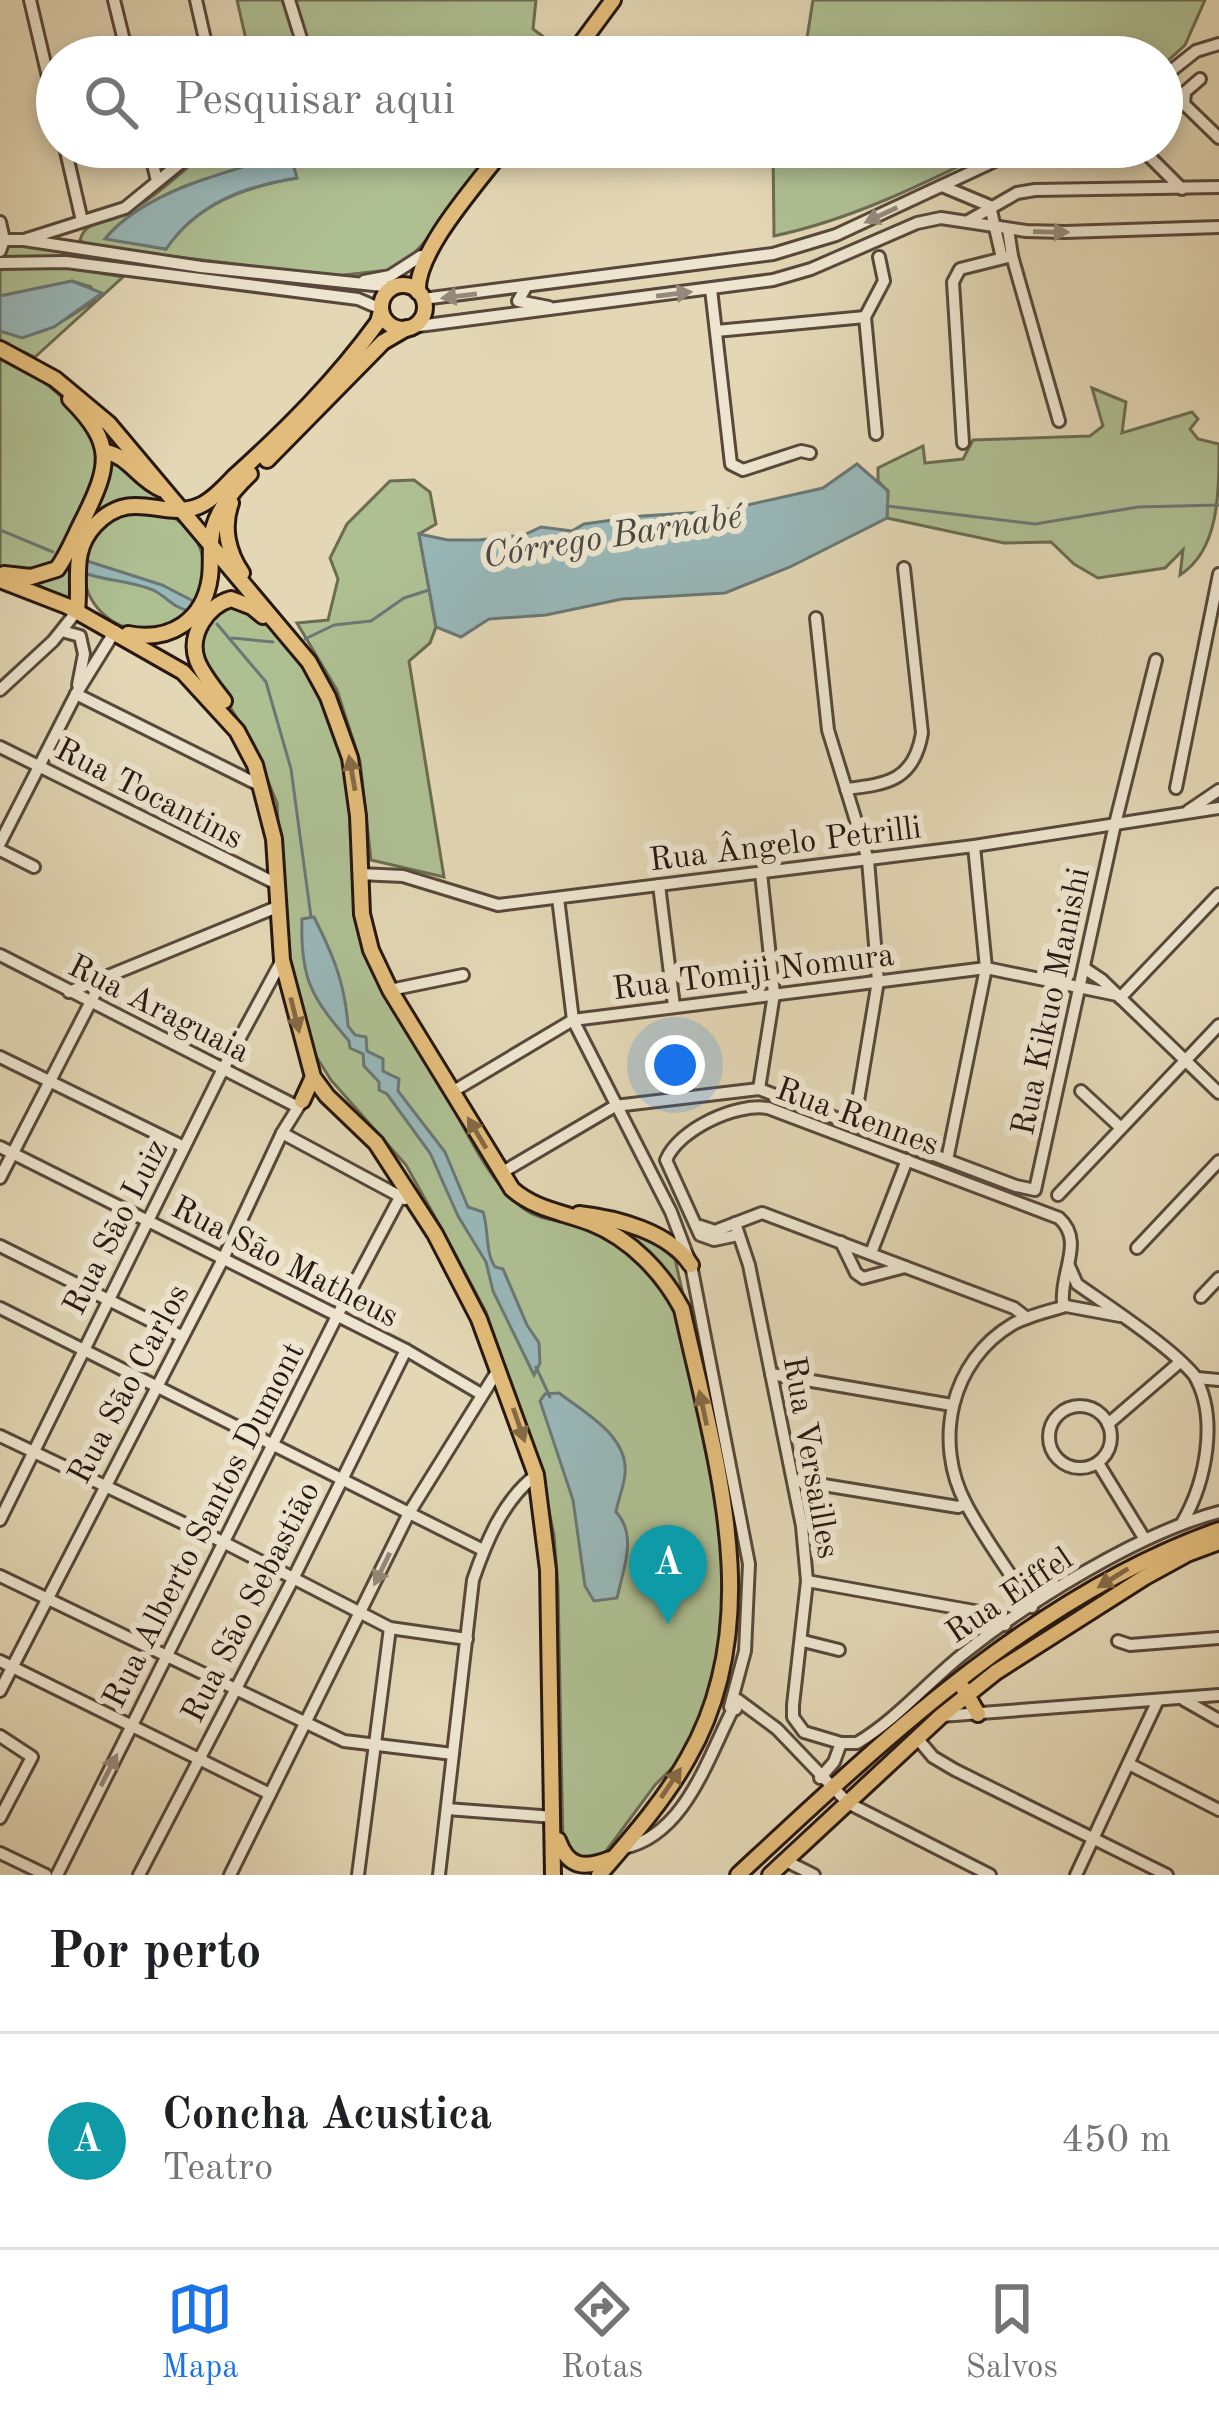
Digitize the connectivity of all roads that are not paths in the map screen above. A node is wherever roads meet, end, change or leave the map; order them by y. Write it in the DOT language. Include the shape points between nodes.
graph roads {
  1 [pos="30,0"];
  2 [pos="114,0"];
  3 [pos="196,0"];
  4 [pos="289,0"];
  5 [pos="613,0"];
  6 [pos="38,36"];
  7 [pos="123,36"];
  8 [pos="204,36"];
  9 [pos="300,36"];
  10 [pos="586,36"];
  11 [pos="1210,45"];
  12 [pos="1183,64"];
  13 [pos="1200,79"];
  14 [pos="1219,138"];
  15 [pos="69,168"];
  16 [pos="154,168"];
  17 [pos="173,168"];
  18 [pos="490,168"];
  19 [pos="980,168"];
  20 [pos="1161,168"];
  21 [pos="157,181"];
  22 [pos="942,186"];
  23 [pos="1219,187"];
  24 [pos="1182,189"];
  25 [pos="990,206"];
  26 [pos="82,221"];
  27 [pos="968,221"];
  28 [pos="0,222"];
  29 [pos="1002,227"];
  30 [pos="1219,227"];
  31 [pos="439,238"];
  32 [pos="24,240"];
  33 [pos="1,244"];
  34 [pos="72,250"];
  35 [pos="421,256"];
  36 [pos="879,257"];
  37 [pos="1007,257"];
  38 [pos="0,263"];
  39 [pos="343,284"];
  40 [pos="395,286"];
  41 [pos="527,287"];
  42 [pos="710,290"];
  43 [pos="420,295"];
  44 [pos="558,308"];
  45 [pos="381,310"];
  46 [pos="866,317"];
  47 [pos="409,327"];
  48 [pos="716,331"];
  49 [pos="0,349"];
  50 [pos="24,362"];
  51 [pos="1059,421"];
  52 [pos="876,434"];
  53 [pos="963,443"];
  54 [pos="105,452"];
  55 [pos="810,453"];
  56 [pos="244,480"];
  57 [pos="166,491"];
  58 [pos="179,508"];
  59 [pos="226,529"];
  60 [pos="212,549"];
  61 [pos="904,568"];
  62 [pos="1219,574"];
  63 [pos="0,577"];
  64 [pos="256,598"];
  65 [pos="77,611"];
  66 [pos="816,618"];
  67 [pos="62,631"];
  68 [pos="116,631"];
  69 [pos="290,638"];
  70 [pos="1156,660"];
  71 [pos="0,690"];
  72 [pos="76,694"];
  73 [pos="237,730"];
  74 [pos="0,747"];
  75 [pos="39,766"];
  76 [pos="264,787"];
  77 [pos="1176,788"];
  78 [pos="846,789"];
  79 [pos="1219,790"];
  80 [pos="1219,808"];
  81 [pos="1188,812"];
  82 [pos="1115,824"];
  83 [pos="0,846"];
  84 [pos="974,846"];
  85 [pos="868,860"];
  86 [pos="34,867"];
  87 [pos="761,873"];
  88 [pos="359,874"];
  89 [pos="277,884"];
  90 [pos="659,885"];
  91 [pos="1219,894"];
  92 [pos="558,898"];
  93 [pos="277,907"];
  94 [pos="0,955"];
  95 [pos="282,960"];
  96 [pos="986,968"];
  97 [pos="1084,968"];
  98 [pos="463,975"];
  99 [pos="102,980"];
  100 [pos="878,981"];
  101 [pos="1080,986"];
  102 [pos="390,990"];
  103 [pos="69,992"];
  104 [pos="774,994"];
  105 [pos="1118,996"];
  106 [pos="91,1003"];
  107 [pos="674,1006"];
  108 [pos="573,1020"];
  109 [pos="1219,1024"];
  110 [pos="0,1057"];
  111 [pos="1185,1060"];
  112 [pos="223,1069"];
  113 [pos="313,1077"];
  114 [pos="49,1080"];
  115 [pos="759,1089"];
  116 [pos="1081,1091"];
  117 [pos="452,1092"];
  118 [pos="1219,1093"];
  119 [pos="327,1096"];
  120 [pos="299,1104"];
  121 [pos="615,1106"];
  122 [pos="854,1125"];
  123 [pos="1121,1128"];
  124 [pos="282,1132"];
  125 [pos="184,1147"];
  126 [pos="6,1150"];
  127 [pos="908,1160"];
  128 [pos="946,1160"];
  129 [pos="1219,1161"];
  130 [pos="501,1173"];
  131 [pos="0,1178"];
  132 [pos="1058,1195"];
  133 [pos="407,1199"];
  134 [pos="556,1213"];
  135 [pos="147,1220"];
  136 [pos="737,1229"];
  137 [pos="841,1242"];
  138 [pos="0,1246"];
  139 [pos="1137,1248"];
  140 [pos="871,1253"];
  141 [pos="223,1258"];
  142 [pos="1068,1263"];
  143 [pos="692,1265"];
  144 [pos="907,1267"];
  145 [pos="1219,1278"];
  146 [pos="1081,1287"];
  147 [pos="1062,1289"];
  148 [pos="1201,1297"];
  149 [pos="108,1299"];
  150 [pos="1066,1306"];
  151 [pos="1082,1307"];
  152 [pos="0,1308"];
  153 [pos="337,1316"];
  154 [pos="1120,1316"];
  155 [pos="1027,1318"];
  156 [pos="181,1336"];
  157 [pos="82,1348"];
  158 [pos="406,1350"];
  159 [pos="1180,1362"];
  160 [pos="500,1368"];
  161 [pos="772,1374"];
  162 [pos="1198,1378"];
  163 [pos="1219,1380"];
  164 [pos="155,1384"];
  165 [pos="481,1394"];
  166 [pos="952,1405"];
  167 [pos="1108,1424"];
  168 [pos="0,1436"];
  169 [pos="273,1442"];
  170 [pos="32,1451"];
  171 [pos="1098,1463"];
  172 [pos="536,1475"];
  173 [pos="343,1477"];
  174 [pos="793,1480"];
  175 [pos="103,1485"];
  176 [pos="966,1504"];
  177 [pos="1219,1512"];
  178 [pos="409,1513"];
  179 [pos="0,1520"];
  180 [pos="1182,1523"];
  181 [pos="1219,1530"];
  182 [pos="1144,1538"];
  183 [pos="223,1542"];
  184 [pos="1219,1542"];
  185 [pos="483,1550"];
  186 [pos="0,1576"];
  187 [pos="293,1579"];
  188 [pos="807,1581"];
  189 [pos="45,1597"];
  190 [pos="1032,1607"];
  191 [pos="361,1612"];
  192 [pos="1005,1625"];
  193 [pos="389,1628"];
  194 [pos="1219,1638"];
  195 [pos="467,1639"];
  196 [pos="1118,1641"];
  197 [pos="803,1642"];
  198 [pos="839,1650"];
  199 [pos="166,1657"];
  200 [pos="6,1664"];
  201 [pos="963,1676"];
  202 [pos="233,1688"];
  203 [pos="0,1691"];
  204 [pos="966,1696"];
  205 [pos="1181,1698"];
  206 [pos="1219,1699"];
  207 [pos="1158,1700"];
  208 [pos="736,1702"];
  209 [pos="978,1714"];
  210 [pos="941,1717"];
  211 [pos="1219,1720"];
  212 [pos="909,1722"];
  213 [pos="132,1724"];
  214 [pos="306,1724"];
  215 [pos="0,1736"];
  216 [pos="917,1738"];
  217 [pos="836,1742"];
  218 [pos="373,1745"];
  219 [pos="453,1754"];
  220 [pos="199,1758"];
  221 [pos="1129,1765"];
  222 [pos="832,1782"];
  223 [pos="269,1794"];
  224 [pos="848,1803"];
  225 [pos="447,1809"];
  226 [pos="1219,1810"];
  227 [pos="0,1818"];
  228 [pos="554,1823"];
  229 [pos="1095,1838"];
  230 [pos="0,1853"];
  231 [pos="619,1853"];
  232 [pos="786,1861"];
  233 [pos="46,1875"];
  234 [pos="57,1875"];
  235 [pos="140,1875"];
  236 [pos="230,1875"];
  237 [pos="358,1875"];
  238 [pos="439,1875"];
  239 [pos="553,1875"];
  240 [pos="599,1875"];
  241 [pos="738,1875"];
  242 [pos="770,1875"];
  243 [pos="814,1875"];
  244 [pos="990,1875"];
  245 [pos="1076,1875"];
  246 [pos="1167,1875"];
  1 -- 6 [label="street"];
  2 -- 7 [label="street"];
  3 -- 8 [label="street"];
  4 -- 9 [label="street"];
  5 -- 10 [label="main road"];
  11 -- 12 [label="street"];
  13 -- 14 [label="street" via="1184,104"];
  15 -- 26 [label="street"];
  16 -- 21 [label="street"];
  17 -- 21 [label="street"];
  18 -- 31 [label="main road"];
  19 -- 22 [label="street"];
  20 -- 24 [label="street"];
  21 -- 26 [label="street" via="125,208"];
  22 -- 25 [label="street"];
  22 -- 41 [label="street, one-way" via="836,236 773,254"];
  23 -- 24 [label="street"];
  24 -- 25 [label="street" via="1035,190"];
  25 -- 27 [label="street"];
  25 -- 29 [label="street"];
  26 -- 32 [label="street"];
  26 -- 34 [label="street"];
  27 -- 29 [label="street"];
  27 -- 42 [label="street" via="917,223 812,269"];
  28 -- 33 [label="street"];
  29 -- 30 [label="street, one-way"];
  29 -- 37 [label="street"];
  31 -- 35 [label="main road"];
  31 -- 43 [label="main road" via="419,271"];
  32 -- 33 [label="street"];
  32 -- 34 [label="street"];
  34 -- 39 [label="street"];
  35 -- 39 [label="street" via="390,276"];
  35 -- 40 [label="main road"];
  36 -- 46 [label="street" via="884,281"];
  37 -- 51 [label="street"];
  37 -- 53 [label="street" via="960,269 952,282"];
  38 -- 45 [label="street" via="67,262 358,299"];
  39 -- 40 [label="street"];
  40 -- 43 [label="main road"];
  40 -- 45 [label="main road"];
  41 -- 43 [label="street, one-way"];
  41 -- 44 [label="street" via="518,301"];
  44 -- 42 [label="street, one-way"];
  42 -- 48 [label="street"];
  43 -- 47 [label="main road" via="422,316"];
  44 -- 47 [label="street"];
  45 -- 47 [label="main road" via="388,323"];
  45 -- 58 [label="main road" via="338,373 271,445 206,502"];
  46 -- 48 [label="street"];
  46 -- 52 [label="street"];
  47 -- 56 [label="main road" via="383,342"];
  48 -- 55 [label="street" via="731,464 743,470"];
  49 -- 50 [label="main road"];
  50 -- 54 [label="main road" via="75,404"];
  50 -- 57 [label="main road" via="89,405"];
  54 -- 57 [label="main road" via="121,455 143,481"];
  54 -- 63 [label="main road" via="103,478 57,569"];
  56 -- 59 [label="main road"];
  56 -- 60 [label="main road" via="220,511"];
  57 -- 58 [label="main road"];
  58 -- 60 [label="main road"];
  58 -- 65 [label="main road" via="130,505 94,526 75,565"];
  59 -- 60 [label="main road"];
  59 -- 64 [label="main road"];
  60 -- 64 [label="main road"];
  60 -- 68 [label="main road" via="205,597 187,623 155,636"];
  61 -- 78 [label="street" via="920,748 890,784"];
  62 -- 77 [label="street"];
  63 -- 65 [label="main road"];
  64 -- 69 [label="main road"];
  65 -- 67 [label="street"];
  65 -- 68 [label="main road"];
  66 -- 78 [label="street" via="828,730"];
  67 -- 71 [label="street"];
  67 -- 72 [label="street" via="83,644"];
  68 -- 72 [label="street"];
  68 -- 73 [label="main road" via="184,672"];
  69 -- 73 [label="main road" via="231,599 200,625 197,660"];
  88 -- 69 [label="main road, one-way" via="350,758 328,697"];
  70 -- 82 [label="street, Rua Kikuo Manishi"];
  72 -- 75 [label="street"];
  72 -- 76 [label="street"];
  73 -- 76 [label="main road"];
  74 -- 75 [label="street, Rua Tocantins"];
  75 -- 83 [label="street"];
  75 -- 89 [label="street, Rua Tocantins"];
  76 -- 89 [label="main road"];
  78 -- 85 [label="street"];
  79 -- 81 [label="street"];
  80 -- 81 [label="street, Rua Ângelo Petrilli"];
  81 -- 82 [label="street, Rua Ângelo Petrilli"];
  82 -- 84 [label="street, Rua Ângelo Petrilli"];
  82 -- 97 [label="street, Rua Kikuo Manishi"];
  83 -- 86 [label="street"];
  84 -- 85 [label="street, Rua Ângelo Petrilli"];
  84 -- 96 [label="street"];
  85 -- 87 [label="street, Rua Ângelo Petrilli"];
  85 -- 100 [label="street"];
  87 -- 90 [label="street, Rua Ângelo Petrilli"];
  87 -- 104 [label="street"];
  88 -- 92 [label="street, Rua Ângelo Petrilli" via="404,876 498,905"];
  88 -- 102 [label="main road" via="366,934"];
  89 -- 93 [label="main road"];
  90 -- 92 [label="street, Rua Ângelo Petrilli"];
  90 -- 107 [label="street"];
  91 -- 105 [label="street"];
  92 -- 108 [label="street"];
  93 -- 95 [label="main road"];
  93 -- 99 [label="street"];
  94 -- 103 [label="street, Rua Araguaia"];
  95 -- 112 [label="street, Rua São Luiz"];
  95 -- 113 [label="main road, one-way"];
  96 -- 100 [label="street, Rua Tomiji Nomura"];
  96 -- 101 [label="street, Rua Tomiji Nomura"];
  96 -- 128 [label="street"];
  97 -- 101 [label="street, Rua Kikuo Manishi"];
  97 -- 105 [label="street"];
  98 -- 102 [label="street"];
  99 -- 103 [label="street"];
  99 -- 106 [label="street"];
  100 -- 104 [label="street, Rua Tomiji Nomura"];
  100 -- 122 [label="street"];
  101 -- 105 [label="street, Rua Tomiji Nomura"];
  101 -- 128 [label="street, Rua Kikuo Manishi" via="1035,1190"];
  102 -- 117 [label="main road"];
  103 -- 106 [label="street, Rua Araguaia"];
  104 -- 107 [label="street, Rua Tomiji Nomura"];
  104 -- 115 [label="street"];
  105 -- 111 [label="street"];
  106 -- 112 [label="street, Rua Araguaia"];
  106 -- 114 [label="street"];
  107 -- 108 [label="street, Rua Tomiji Nomura"];
  108 -- 117 [label="street, Rua Tomiji Nomura"];
  108 -- 121 [label="street"];
  109 -- 111 [label="street"];
  110 -- 114 [label="street"];
  111 -- 118 [label="street"];
  111 -- 123 [label="street"];
  112 -- 120 [label="street, Rua Araguaia"];
  112 -- 125 [label="street, Rua São Luiz"];
  113 -- 119 [label="main road"];
  113 -- 120 [label="main road"];
  114 -- 125 [label="street"];
  114 -- 126 [label="street"];
  115 -- 121 [label="street"];
  115 -- 122 [label="street"];
  116 -- 123 [label="street"];
  130 -- 117 [label="main road, one-way"];
  119 -- 120 [label="main road"];
  119 -- 133 [label="main road" via="376,1143"];
  120 -- 124 [label="street, Rua São Carlos"];
  121 -- 130 [label="street"];
  121 -- 143 [label="street"];
  122 -- 128 [label="street"];
  123 -- 132 [label="street"];
  124 -- 133 [label="street"];
  124 -- 141 [label="street, Rua São Carlos"];
  125 -- 135 [label="street, Rua São Luiz"];
  126 -- 131 [label="street"];
  126 -- 135 [label="street, Rua São Matheus"];
  127 -- 136 [label="street, Rua Rennes" via="768,1108 722,1113 669,1153 668,1168 692,1220 706,1231"];
  127 -- 140 [label="street"];
  127 -- 142 [label="street, Rua Rennes" via="1059,1218 1072,1239"];
  129 -- 139 [label="street"];
  130 -- 134 [label="main road" via="523,1199"];
  133 -- 153 [label="street, Rua Alberto Santos Dumont"];
  133 -- 160 [label="main road" via="467,1294"];
  134 -- 143 [label="main road" via="626,1221"];
  231 -- 134 [label="main road, one-way" via="689,1756 715,1695 730,1614 728,1531 674,1294 620,1240"];
  135 -- 141 [label="street, Rua São Matheus"];
  135 -- 149 [label="street, Rua São Luiz"];
  136 -- 137 [label="street" via="762,1213"];
  136 -- 161 [label="street, Rua Versailles"];
  137 -- 140 [label="street"];
  137 -- 144 [label="street" via="863,1278"];
  138 -- 149 [label="street"];
  140 -- 144 [label="street"];
  141 -- 153 [label="street, Rua São Matheus"];
  141 -- 156 [label="street, Rua São Carlos"];
  142 -- 146 [label="street, Rua Rennes"];
  142 -- 147 [label="street"];
  143 -- 208 [label="street" via="746,1534 749,1606"];
  144 -- 155 [label="street"];
  145 -- 148 [label="street"];
  146 -- 147 [label="street"];
  146 -- 151 [label="street"];
  146 -- 154 [label="street"];
  147 -- 150 [label="street"];
  149 -- 156 [label="street"];
  149 -- 157 [label="street, Rua São Luiz"];
  150 -- 151 [label="street"];
  150 -- 155 [label="street"];
  151 -- 154 [label="street"];
  152 -- 157 [label="street"];
  153 -- 158 [label="street, Rua São Matheus"];
  153 -- 169 [label="street, Rua Alberto Santos Dumont"];
  154 -- 159 [label="street"];
  155 -- 166 [label="street" via="988,1343"];
  156 -- 164 [label="street, Rua São Carlos"];
  157 -- 164 [label="street"];
  157 -- 170 [label="street, Rua São Luiz"];
  158 -- 165 [label="street, Rua São Matheus"];
  158 -- 173 [label="street, Rua São Sebastião"];
  159 -- 162 [label="street"];
  159 -- 167 [label="street"];
  160 -- 165 [label="street"];
  160 -- 172 [label="main road, one-way"];
  161 -- 166 [label="street"];
  161 -- 174 [label="street, Rua Versailles"];
  162 -- 163 [label="street"];
  162 -- 180 [label="street" via="1211,1448"];
  164 -- 169 [label="street"];
  164 -- 175 [label="street, Rua São Carlos"];
  165 -- 178 [label="street"];
  166 -- 176 [label="street" via="949,1449"];
  167 -- 171 [label="street" via="1110,1444"];
  167 -- 171 [label="street" via="1079,1406 1051,1425 1059,1461 1082,1469"];
  168 -- 170 [label="street"];
  169 -- 173 [label="street"];
  169 -- 183 [label="street, Rua Alberto Santos Dumont"];
  170 -- 175 [label="street"];
  170 -- 179 [label="street, Rua São Luiz"];
  171 -- 182 [label="street"];
  172 -- 185 [label="street" via="516,1490"];
  172 -- 228 [label="main road" via="548,1570"];
  173 -- 178 [label="street"];
  173 -- 187 [label="street, Rua São Sebastião"];
  174 -- 176 [label="street"];
  174 -- 188 [label="street, Rua Versailles"];
  175 -- 183 [label="street"];
  175 -- 189 [label="street, Rua São Carlos"];
  176 -- 190 [label="street"];
  177 -- 180 [label="street, Rua Eiffel"];
  178 -- 185 [label="street"];
  178 -- 191 [label="street, one-way"];
  180 -- 182 [label="street, Rua Eiffel"];
  181 -- 201 [label="main road, one-way" via="1131,1567"];
  182 -- 190 [label="street, Rua Eiffel"];
  183 -- 187 [label="street"];
  183 -- 199 [label="street, Rua Alberto Santos Dumont"];
  184 -- 204 [label="main road" via="1145,1577"];
  185 -- 195 [label="street"];
  186 -- 189 [label="street"];
  187 -- 191 [label="street"];
  187 -- 202 [label="street, Rua São Sebastião"];
  188 -- 192 [label="street" via="991,1614"];
  188 -- 197 [label="street, Rua Versailles"];
  189 -- 199 [label="street"];
  189 -- 200 [label="street, Rua São Carlos"];
  190 -- 192 [label="street, Rua Eiffel"];
  191 -- 193 [label="street"];
  191 -- 214 [label="street"];
  192 -- 217 [label="street, Rua Eiffel" via="867,1737"];
  193 -- 195 [label="street"];
  193 -- 218 [label="street"];
  194 -- 196 [label="street"];
  195 -- 219 [label="street"];
  197 -- 198 [label="street"];
  197 -- 217 [label="street, Rua Versailles" via="794,1717 804,1732"];
  199 -- 202 [label="street"];
  199 -- 213 [label="street, Rua Alberto Santos Dumont"];
  200 -- 203 [label="street, Rua São Carlos"];
  200 -- 213 [label="street"];
  201 -- 204 [label="main road"];
  201 -- 212 [label="main road"];
  202 -- 214 [label="street"];
  202 -- 220 [label="street, Rua São Sebastião"];
  204 -- 209 [label="main road"];
  204 -- 210 [label="main road"];
  205 -- 206 [label="street"];
  205 -- 207 [label="street"];
  205 -- 211 [label="street"];
  206 -- 211 [label="street"];
  207 -- 209 [label="street"];
  207 -- 221 [label="street"];
  208 -- 222 [label="street"];
  208 -- 231 [label="street" via="670,1821"];
  209 -- 210 [label="street"];
  210 -- 216 [label="main road"];
  212 -- 216 [label="main road"];
  212 -- 222 [label="main road"];
  213 -- 220 [label="street"];
  234 -- 213 [label="street, Rua Alberto Santos Dumont, one-way"];
  214 -- 218 [label="street"];
  214 -- 223 [label="street"];
  215 -- 227 [label="street" via="32,1757"];
  216 -- 224 [label="main road"];
  216 -- 229 [label="street" via="956,1771"];
  217 -- 222 [label="street"];
  218 -- 219 [label="street"];
  218 -- 237 [label="street"];
  219 -- 225 [label="street"];
  220 -- 223 [label="street"];
  220 -- 235 [label="street, Rua São Sebastião"];
  221 -- 226 [label="street"];
  221 -- 229 [label="street"];
  222 -- 224 [label="street"];
  222 -- 241 [label="main road"];
  223 -- 236 [label="street"];
  224 -- 232 [label="main road"];
  224 -- 244 [label="street"];
  225 -- 228 [label="street"];
  225 -- 238 [label="street"];
  228 -- 231 [label="main road" via="572,1863 589,1866"];
  228 -- 239 [label="main road"];
  229 -- 245 [label="street"];
  229 -- 246 [label="street"];
  230 -- 233 [label="street"];
  231 -- 240 [label="main road"];
  232 -- 242 [label="main road"];
  232 -- 243 [label="street"];
}
